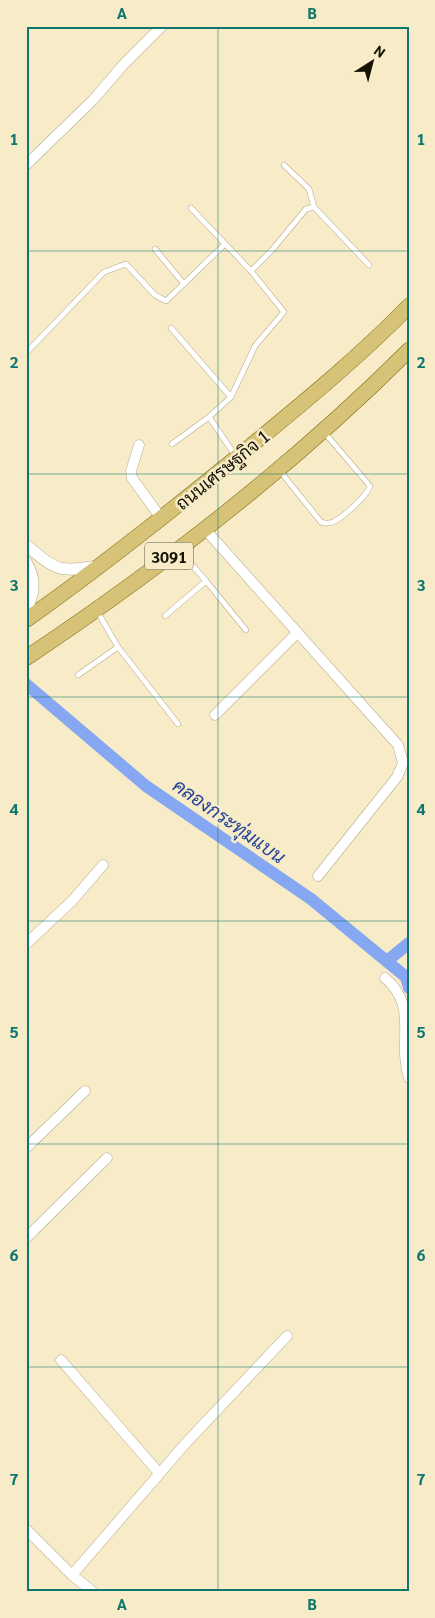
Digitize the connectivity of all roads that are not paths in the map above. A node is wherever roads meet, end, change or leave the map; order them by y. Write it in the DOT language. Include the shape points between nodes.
graph roads {
  1 [pos="162,26"];
  2 [pos="26,165"];
  3 [pos="284,165"];
  4 [pos="314,207"];
  5 [pos="192,208"];
  6 [pos="225,244"];
  7 [pos="154,249"];
  8 [pos="369,265"];
  9 [pos="251,271"];
  10 [pos="184,284"];
  11 [pos="409,306"];
  12 [pos="171,328"];
  13 [pos="409,350"];
  14 [pos="26,353"];
  15 [pos="231,397"];
  16 [pos="209,417"];
  17 [pos="324,431"];
  18 [pos="172,444"];
  19 [pos="139,445"];
  20 [pos="236,458"];
  21 [pos="278,469"];
  22 [pos="161,518"];
  23 [pos="204,528"];
  24 [pos="26,544"];
  25 [pos="178,549"];
  26 [pos="26,562"];
  27 [pos="99,566"];
  28 [pos="206,582"];
  29 [pos="96,611"];
  30 [pos="26,612"];
  31 [pos="165,616"];
  32 [pos="26,620"];
  33 [pos="246,630"];
  34 [pos="297,633"];
  35 [pos="118,647"];
  36 [pos="26,658"];
  37 [pos="78,675"];
  38 [pos="215,715"];
  39 [pos="178,724"];
  40 [pos="103,865"];
  41 [pos="318,876"];
  42 [pos="26,944"];
  43 [pos="385,978"];
  44 [pos="409,1078"];
  45 [pos="85,1091"];
  46 [pos="26,1148"];
  47 [pos="107,1158"];
  48 [pos="26,1238"];
  49 [pos="287,1336"];
  50 [pos="62,1360"];
  51 [pos="159,1472"];
  52 [pos="26,1529"];
  53 [pos="72,1575"];
  54 [pos="93,1592"];
  1 -- 2 [label="street"];
  3 -- 4 [label="lane" via="309,189"];
  4 -- 8 [label="lane"];
  4 -- 9 [label="lane" via="306,209"];
  5 -- 6 [label="lane"];
  6 -- 9 [label="lane"];
  6 -- 10 [label="lane"];
  7 -- 10 [label="lane"];
  9 -- 15 [label="lane" via="284,312 255,346"];
  10 -- 14 [label="lane" via="166,301 155,295 126,264 104,272"];
  11 -- 20 [label="main road, ถนนเศรษฐกิจ 1 / 3091" via="373,342"];
  12 -- 15 [label="lane"];
  13 -- 17 [label="main road, ถนนเศรษฐกิจ 1 / 3091"];
  15 -- 16 [label="lane"];
  16 -- 18 [label="lane"];
  16 -- 20 [label="lane"];
  17 -- 21 [label="main road, ถนนเศรษฐกิจ 1 / 3091"];
  17 -- 21 [label="lane" via="370,486 362,498 336,520 330,524 321,522"];
  19 -- 22 [label="street" via="132,478"];
  20 -- 22 [label="main road, ถนนเศรษฐกิจ 1 / 3091"];
  21 -- 23 [label="main road, ถนนเศรษฐกิจ 1 / 3091"];
  22 -- 27 [label="main road, ถนนเศรษฐกิจ 1 / 3091"];
  23 -- 25 [label="main road, ถนนเศรษฐกิจ 1 / 3091"];
  23 -- 34 [label="street"];
  24 -- 27 [label="street" via="44,562 59,568 74,571"];
  25 -- 28 [label="lane"];
  25 -- 29 [label="main road, ถนนเศรษฐกิจ 1 / 3091"];
  26 -- 30 [label="street" via="35,580"];
  27 -- 32 [label="main road, ถนนเศรษฐกิจ 1 / 3091"];
  28 -- 31 [label="lane"];
  28 -- 33 [label="lane"];
  29 -- 35 [label="lane"];
  29 -- 36 [label="main road, ถนนเศรษฐกิจ 1 / 3091"];
  34 -- 38 [label="street"];
  34 -- 41 [label="street" via="398,745 403,763 398,777"];
  35 -- 37 [label="lane"];
  35 -- 39 [label="lane"];
  40 -- 42 [label="street" via="72,902"];
  43 -- 44 [label="street" via="402,996 404,1003 404,1063"];
  45 -- 46 [label="street"];
  47 -- 48 [label="street"];
  49 -- 51 [label="street"];
  50 -- 51 [label="street"];
  51 -- 53 [label="street"];
  52 -- 53 [label="street"];
  53 -- 54 [label="street"];
}
